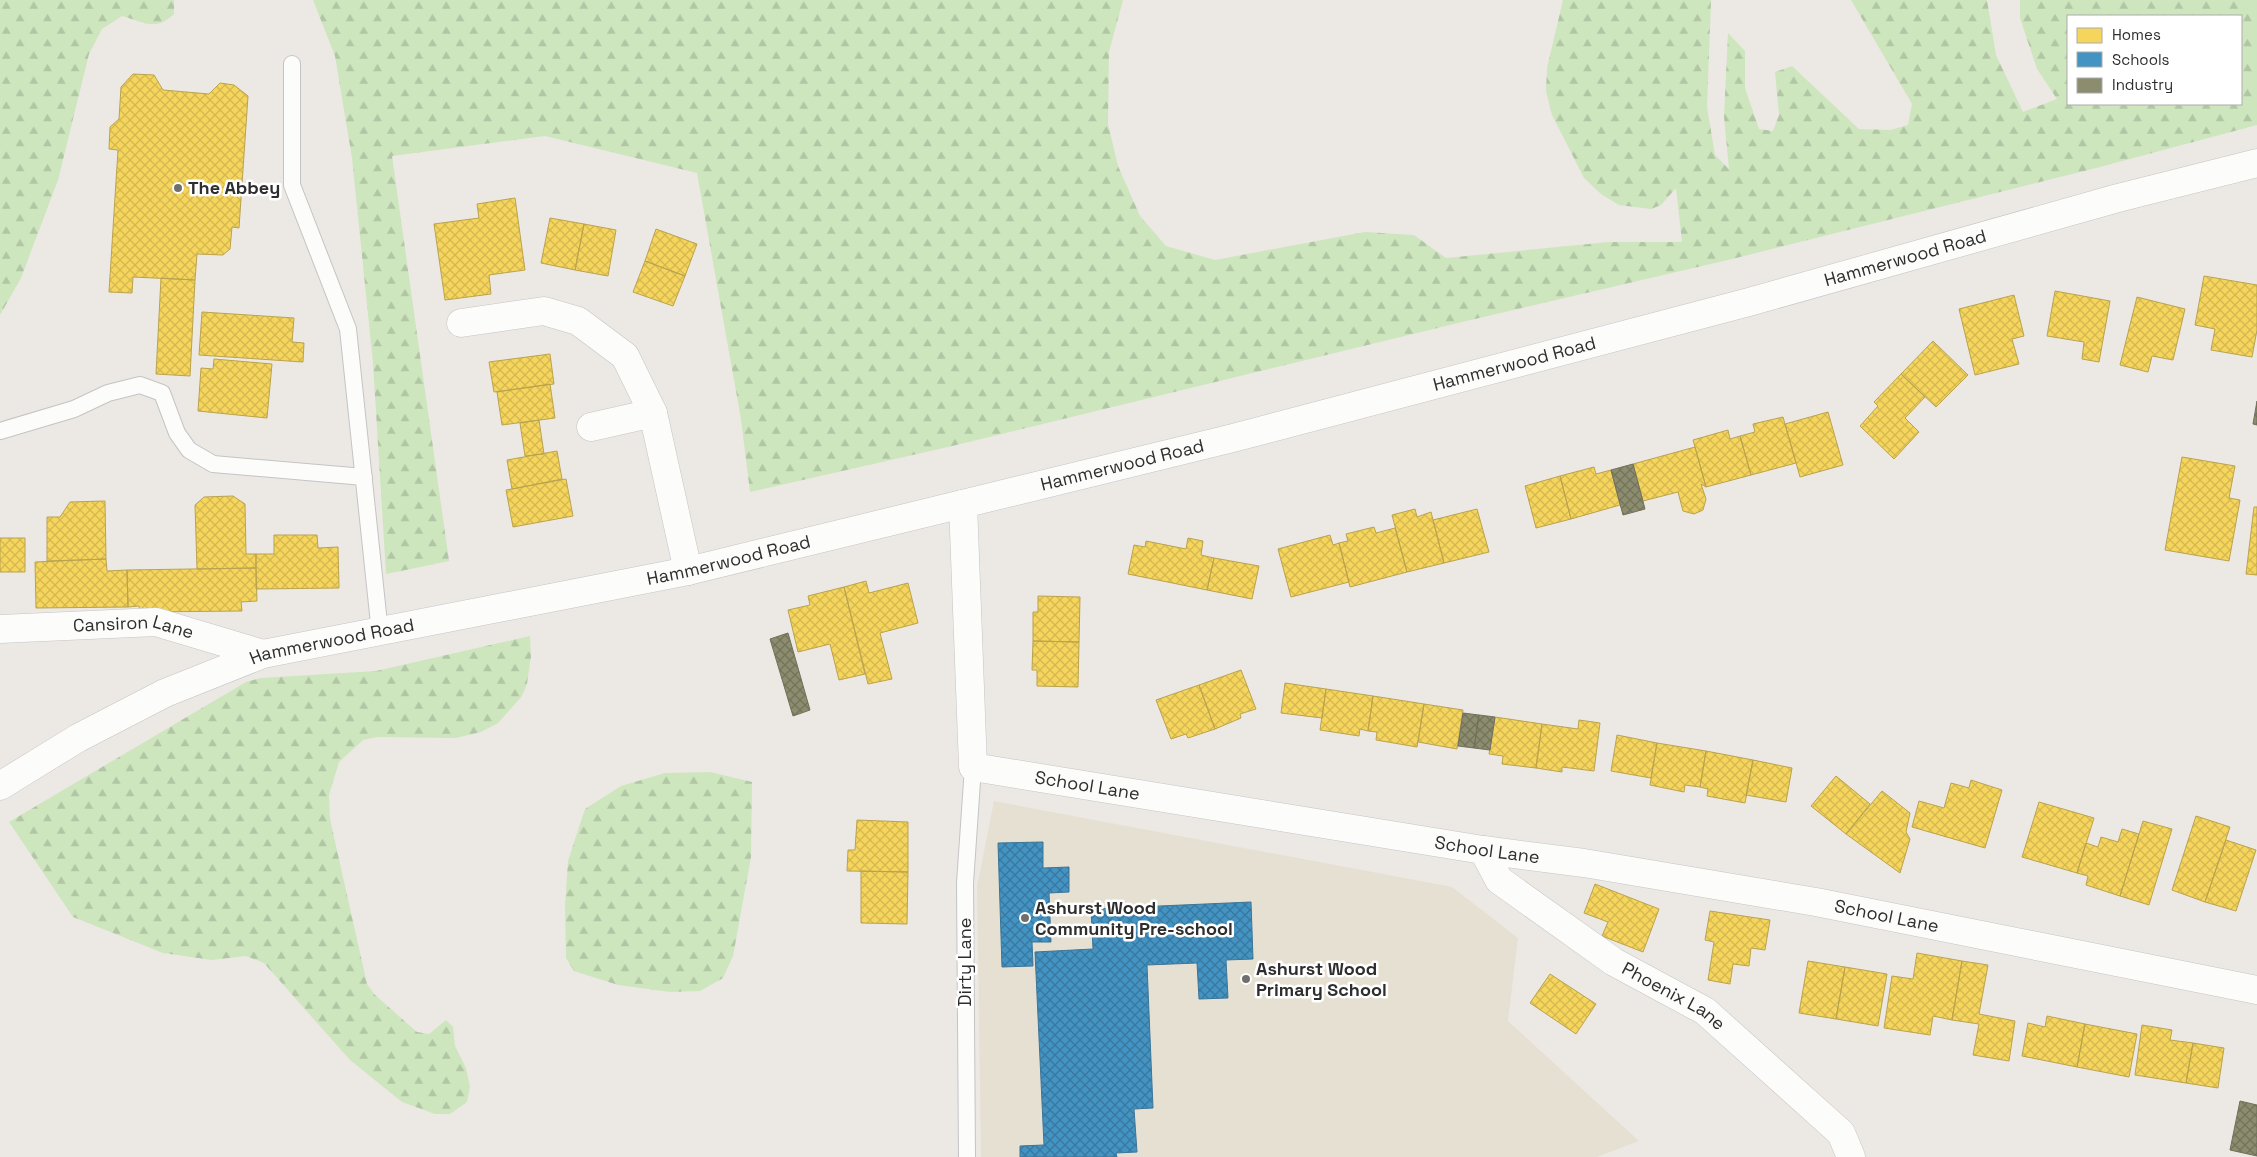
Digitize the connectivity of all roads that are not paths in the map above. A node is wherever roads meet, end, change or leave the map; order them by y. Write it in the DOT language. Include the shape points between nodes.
graph roads {
  1 [pos="292,64"];
  2 [pos="2257,163"];
  3 [pos="461,323"];
  4 [pos="653,413"];
  5 [pos="591,427"];
  6 [pos="0,430"];
  7 [pos="364,476"];
  8 [pos="963,504"];
  9 [pos="688,571"];
  10 [pos="0,629"];
  11 [pos="380,633"];
  12 [pos="263,654"];
  13 [pos="973,767"];
  14 [pos="0,786"];
  15 [pos="1483,850"];
  16 [pos="2257,990"];
  17 [pos="967,1157"];
  18 [pos="1851,1157"];
  1 -- 7 [label="lane" via="292,185 348,329"];
  2 -- 8 [label="street, Hammerwood Road" via="1230,440"];
  3 -- 4 [label="street" via="544,311 578,321 625,356"];
  4 -- 5 [label="street"];
  4 -- 9 [label="street"];
  6 -- 7 [label="lane" via="74,409 108,393 140,386 162,394 177,433 189,450 213,464"];
  7 -- 11 [label="lane"];
  8 -- 9 [label="street, Hammerwood Road"];
  8 -- 13 [label="street"];
  9 -- 11 [label="street, Hammerwood Road"];
  10 -- 12 [label="street, Cansiron Lane" via="156,622"];
  11 -- 12 [label="street, Hammerwood Road"];
  12 -- 14 [label="street, Hammerwood Road" via="164,692 78,738"];
  13 -- 15 [label="street, School Lane"];
  13 -- 17 [label="lane, Dirty Lane" via="965,883"];
  15 -- 16 [label="street, School Lane" via="1584,863 1816,902"];
  15 -- 18 [label="street, Phoenix Lane" via="1498,880 1614,962 1705,1011 1841,1133"];
}
